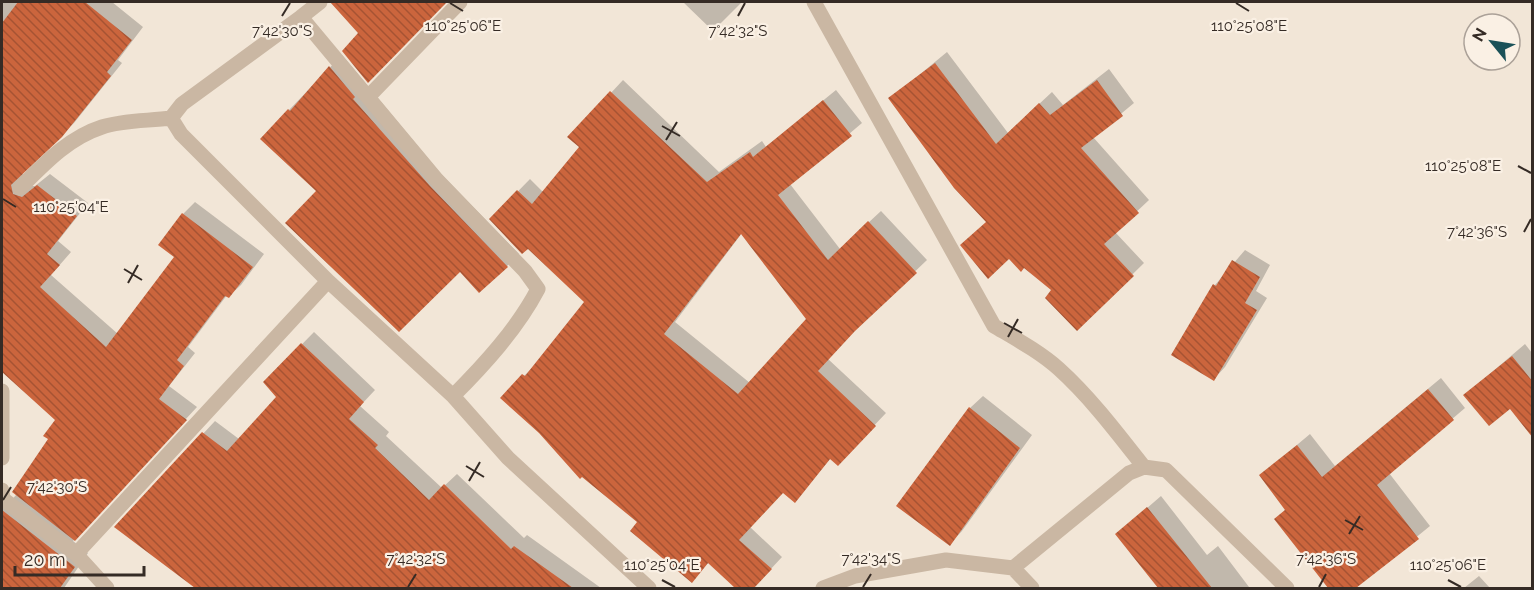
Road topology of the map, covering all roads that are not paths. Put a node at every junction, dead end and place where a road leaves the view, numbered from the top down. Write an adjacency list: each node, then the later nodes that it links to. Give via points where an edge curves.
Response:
1 (320, 2): 4 (street)
2 (460, 2): 5 (street)
3 (814, 2): 12 (street, via 994,326 1059,369)
4 (302, 17): 5 (street); 6 (street, via 182,105)
5 (369, 96): 10 (street, via 437,180 538,289 529,307)
6 (171, 118): 7 (street, via 103,127 81,137 54,154); 8 (street, via 181,134)
7 (20, 188)
8 (328, 281): 10 (street); 14 (street)
9 (2, 391): 11 (street)
10 (453, 396): 17 (street, via 508,458)
11 (2, 458)
12 (1144, 467): 15 (street, via 1129,473); 20 (street, via 1166,470)
13 (2, 490): 14 (street, via 3,499)
14 (76, 554): 16 (street)
15 (1013, 568): 18 (street, via 946,560 855,576); 19 (street)
16 (107, 588)
17 (649, 588)
18 (823, 588)
19 (1032, 588)
20 (1287, 588)

